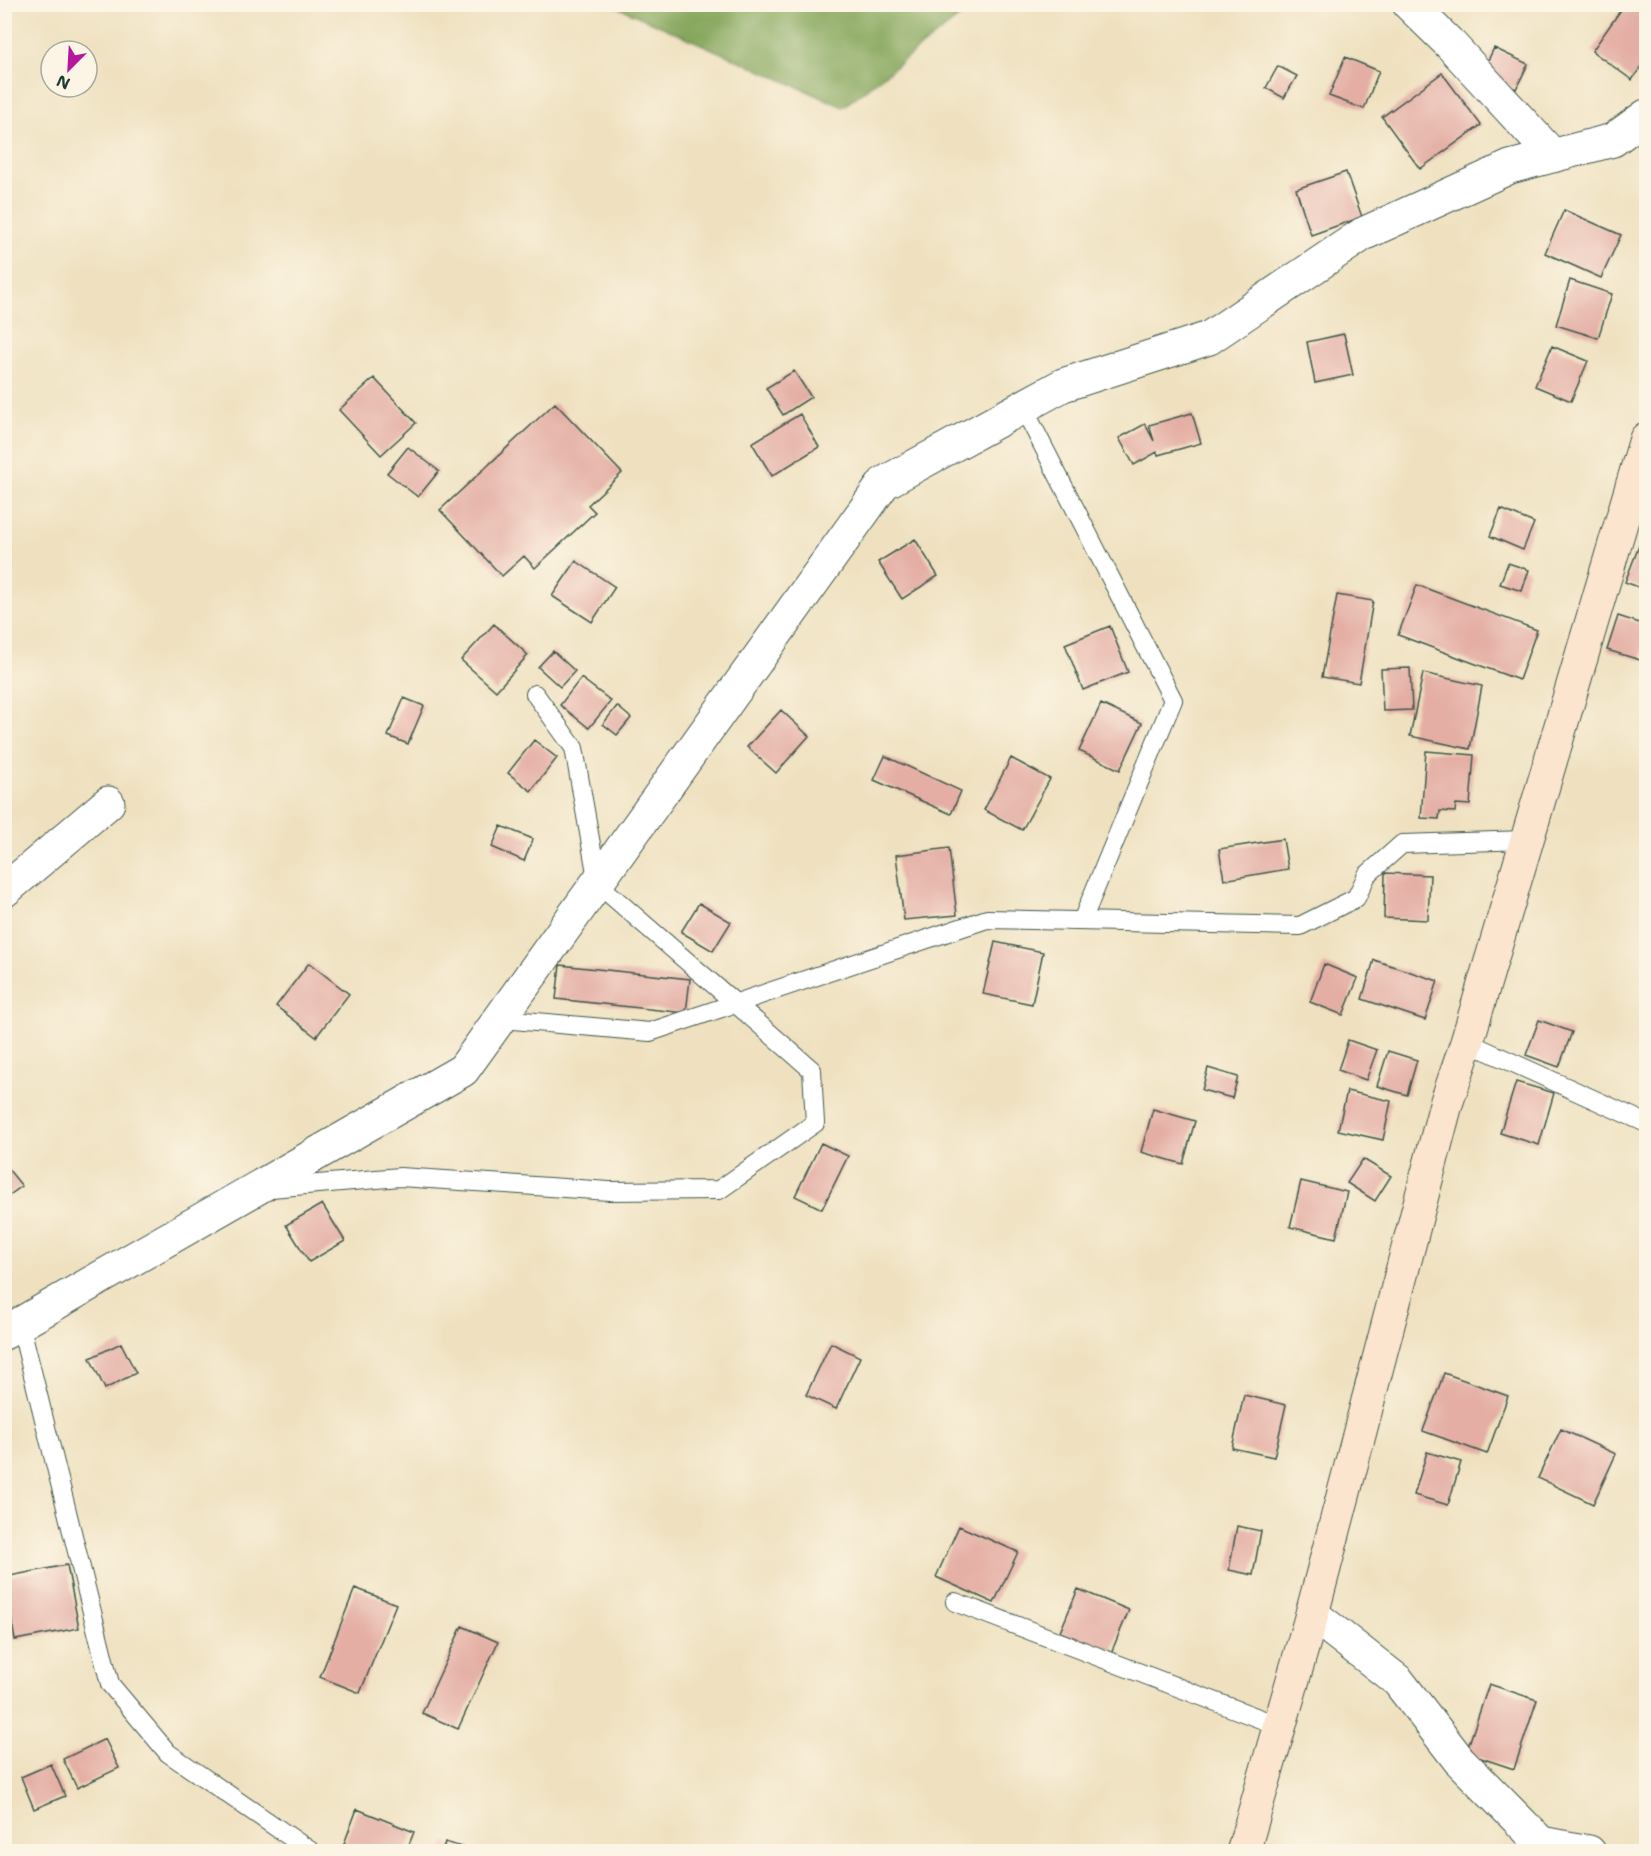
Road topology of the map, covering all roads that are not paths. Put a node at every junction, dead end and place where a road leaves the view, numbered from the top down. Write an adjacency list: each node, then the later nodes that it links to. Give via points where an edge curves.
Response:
1 (1409, 4): 3 (street)
2 (1647, 116): 3 (street, via 1613,140)
3 (1553, 156): 4 (street, via 1510,167 1363,234 1209,338 1064,385)
4 (1023, 407): 9 (street, via 884,483); 11 (lane, via 1173,700)
5 (1647, 439): 8 (main road)
6 (535, 694): 9 (lane, via 574,748)
7 (108, 803): 10 (street)
8 (1527, 840): 11 (lane, via 1402,844 1367,875 1356,898 1300,926); 14 (main road)
9 (598, 884): 12 (lane); 13 (street)
10 (4, 891)
11 (1082, 921): 12 (lane, via 987,919)
12 (738, 1003): 13 (lane, via 650,1032); 16 (lane, via 812,1070 815,1123 719,1190 609,1191 400,1177)
13 (501, 1019): 16 (street, via 463,1070)
14 (1467, 1042): 15 (lane); 19 (main road, via 1443,1116)
15 (1647, 1123)
16 (254, 1190): 17 (street)
17 (12, 1328): 21 (lane, via 110,1684 168,1752)
18 (955, 1602): 20 (lane)
19 (1312, 1614): 20 (main road); 23 (street, via 1398,1681 1459,1760 1540,1843)
20 (1279, 1726): 22 (main road)
21 (312, 1851)
22 (1243, 1851)
23 (1589, 1851)

